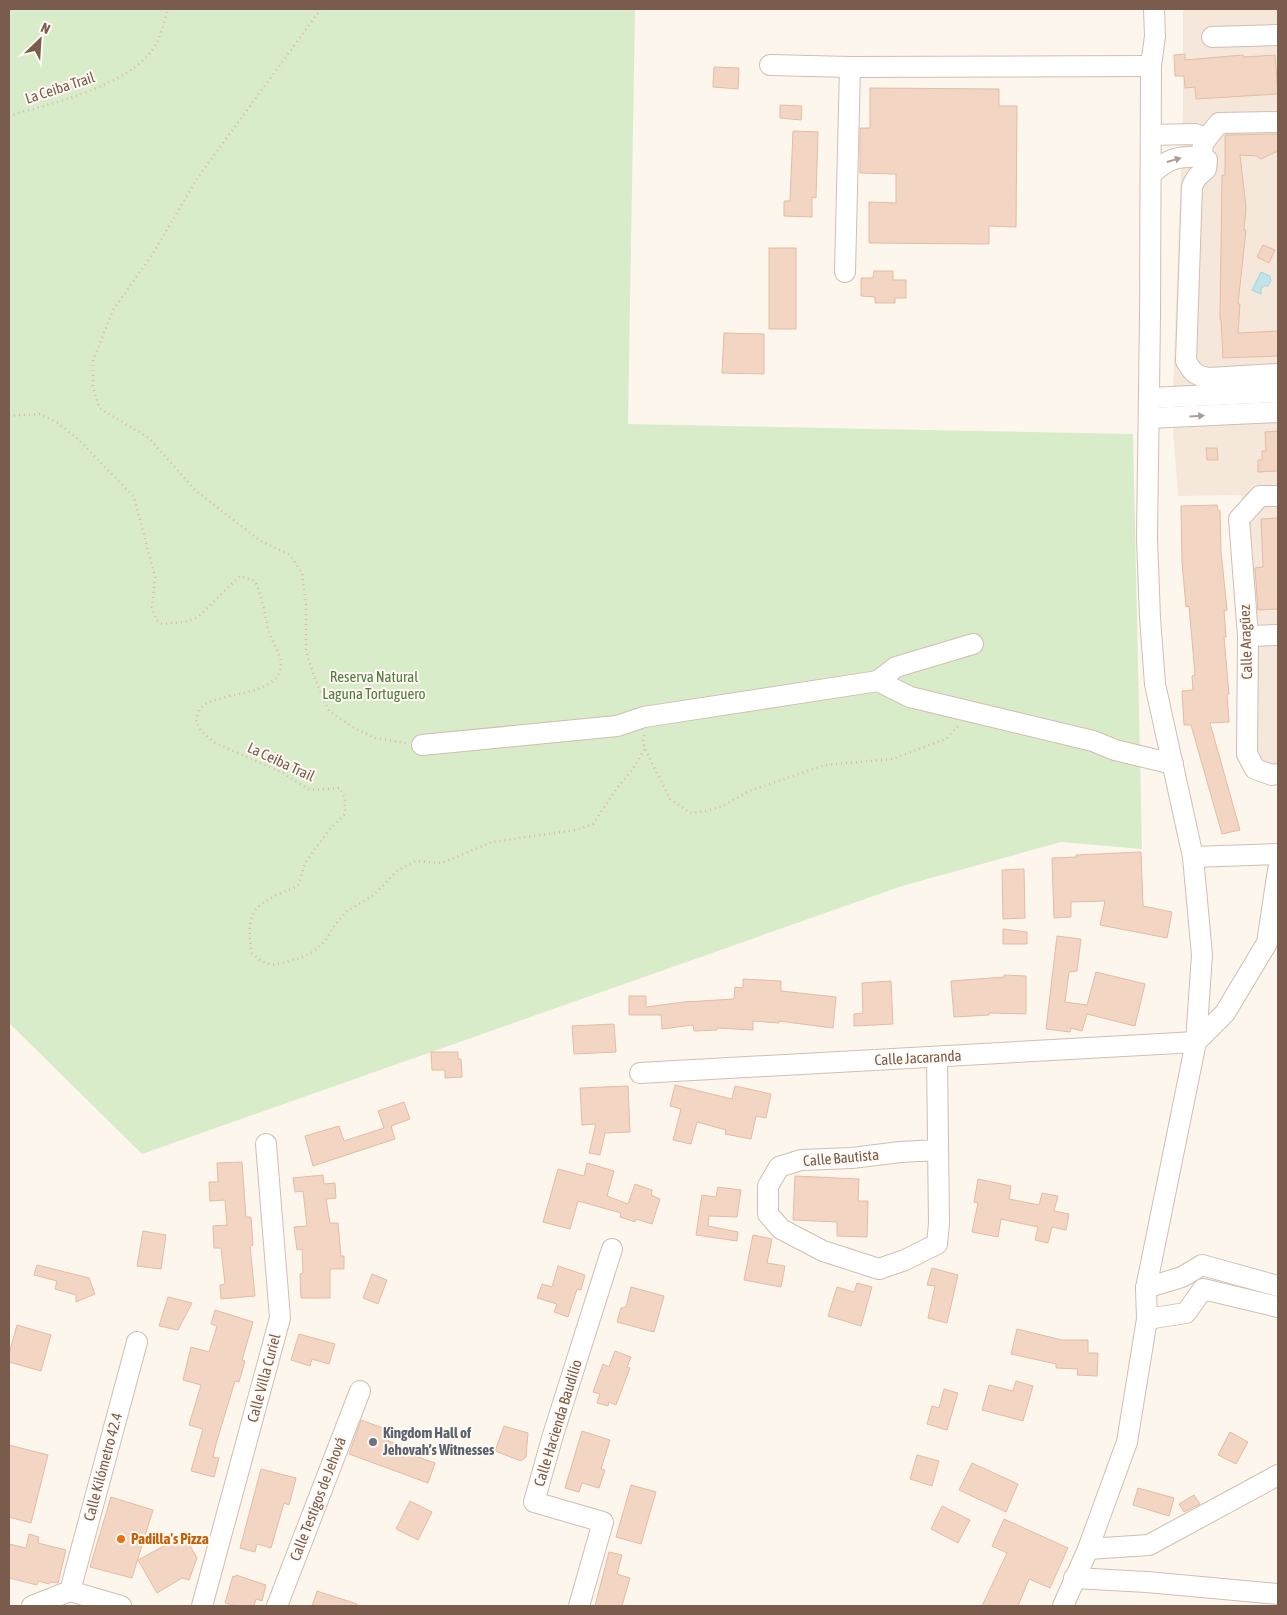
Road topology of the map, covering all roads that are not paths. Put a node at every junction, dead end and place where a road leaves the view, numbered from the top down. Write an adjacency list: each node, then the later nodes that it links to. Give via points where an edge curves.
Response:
1 (1154, 9): 5 (street)
2 (1278, 35): 3 (street)
3 (1212, 38)
4 (770, 65): 6 (street)
5 (1151, 66): 6 (street); 8 (street)
6 (850, 67): 11 (street)
7 (1278, 122): 9 (street, via 1219,123)
8 (1151, 135): 9 (street, via 1195,134); 10 (street)
9 (1204, 147): 10 (street, one-way to 9, via 1161,164); 12 (street, via 1206,169 1192,186 1186,361 1192,372 1200,377)
10 (1151, 175): 14 (street)
11 (845, 272)
12 (1278, 374)
13 (1278, 392): 14 (street)
14 (1149, 408): 15 (street, one-way to 15); 22 (street, via 1147,538 1150,618 1155,684)
15 (1278, 412)
16 (1269, 496): 18 (street, Calle Aragüez, via 1239,519)
17 (1278, 635): 18 (street)
18 (1248, 636): 23 (street, Calle Aragüez, via 1247,754 1255,770)
19 (973, 644): 20 (street, via 896,667)
20 (878, 681): 21 (street, via 644,717 617,726); 22 (street, via 910,697 1093,741 1115,750)
21 (422, 745)
22 (1173, 764): 25 (street)
23 (1278, 774)
24 (1278, 854): 25 (street)
25 (1192, 857): 27 (street, via 1202,955)
26 (1278, 870): 27 (street, via 1267,943 1225,1012)
27 (1196, 1042): 28 (street, Calle Jacaranda); 34 (street)
28 (937, 1056): 29 (street, Calle Jacaranda); 31 (street, Calle Bautista)
29 (640, 1073)
30 (266, 1144): 46 (street, Calle Villa Curiel, via 280,1318)
31 (938, 1150): 31 (street, Calle Bautista, via 937,1244 905,1260 879,1269 822,1251 781,1229 768,1214 768,1186 779,1167 801,1160)
32 (612, 1249): 48 (street, Calle Hacienda Baudilio, via 534,1502 602,1522)
33 (1278, 1286): 34 (street, via 1202,1265 1182,1277)
34 (1146, 1288): 36 (street)
35 (1278, 1307): 36 (street, via 1203,1289 1186,1313)
36 (1147, 1319): 40 (street, via 1126,1442)
37 (137, 1342): 42 (street, Calle Kilómetro 42.4)
38 (360, 1391): 47 (street, Calle Testigos de Jehová)
39 (1278, 1475): 40 (street, via 1149,1545)
40 (1088, 1549): 41 (street)
41 (1074, 1578): 43 (street); 49 (street)
42 (70, 1592): 44 (street); 45 (street)
43 (1278, 1594)
44 (32, 1606)
45 (121, 1606)
46 (202, 1606)
47 (276, 1606)
48 (579, 1606)
49 (1063, 1606)

